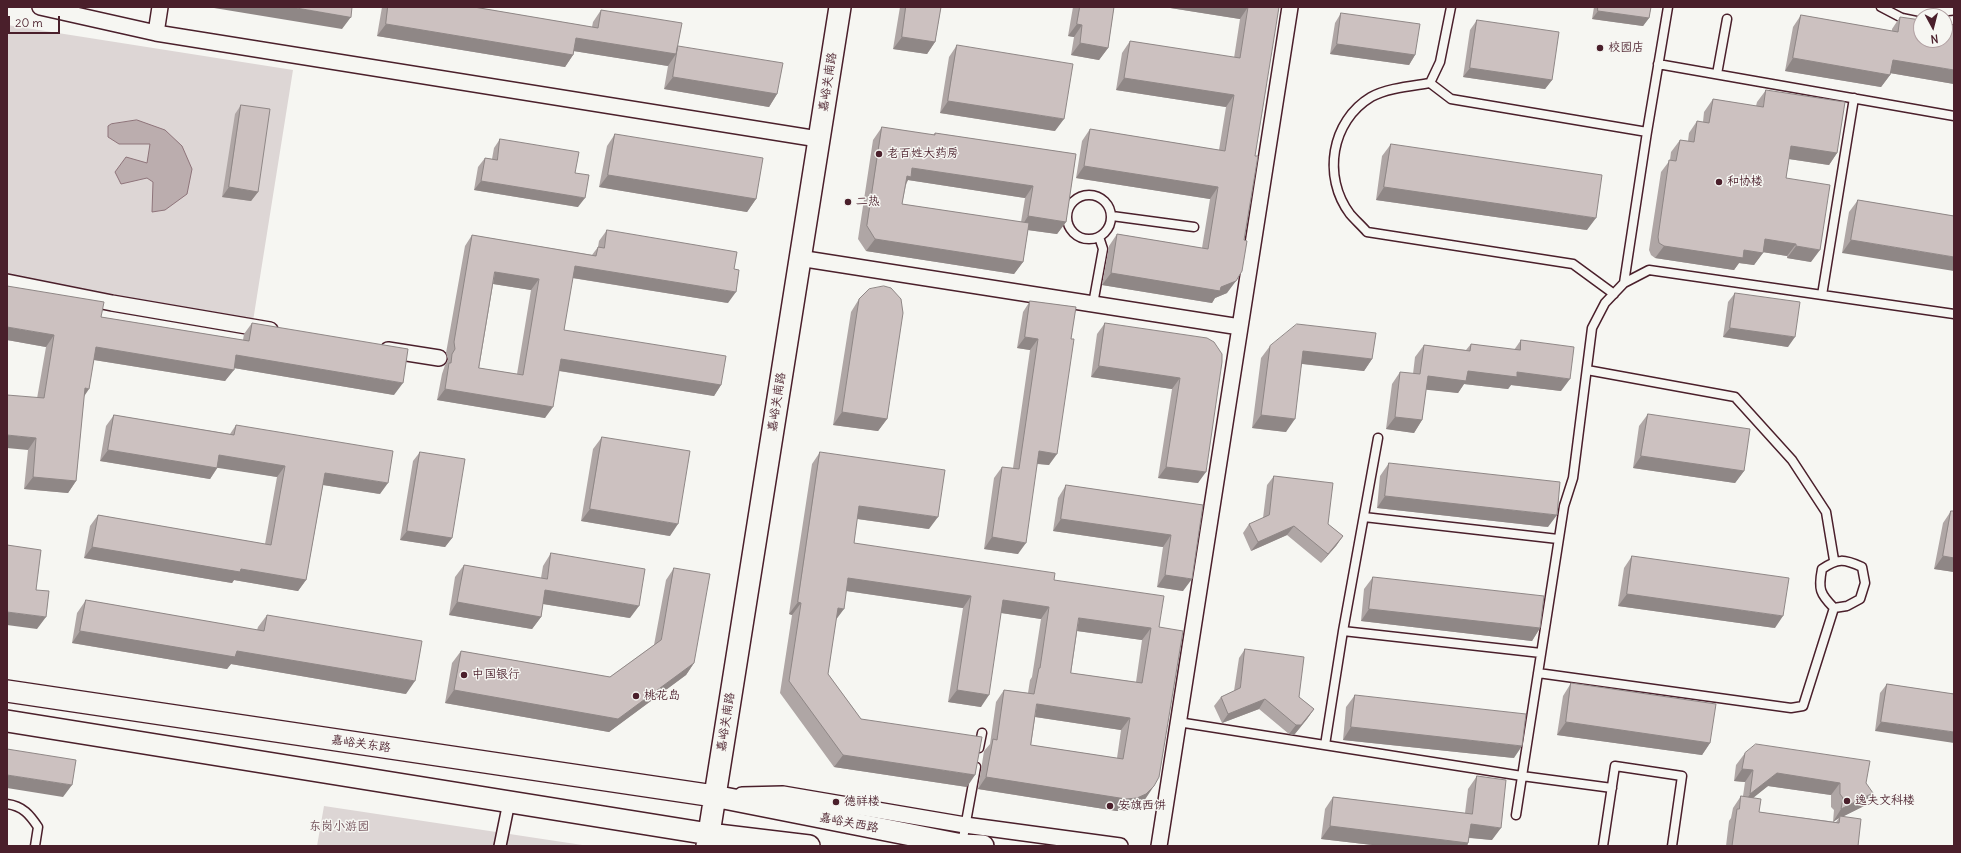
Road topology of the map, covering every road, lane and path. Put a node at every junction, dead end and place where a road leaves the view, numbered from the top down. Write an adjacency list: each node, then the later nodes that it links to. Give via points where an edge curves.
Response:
1 (40, 7): 10 (street)
2 (160, 7): 10 (street)
3 (840, 7): 17 (main road, 嘉峪关南路)
4 (1290, 7): 28 (street)
5 (1451, 7): 13 (lane, via 1440,62)
6 (1668, 7): 11 (lane)
7 (1881, 7): 9 (lane, via 1902,18)
8 (1727, 19): 12 (lane)
9 (1913, 20)
10 (156, 33): 17 (street)
11 (1658, 64): 12 (lane); 16 (lane)
12 (1717, 74): 14 (lane)
13 (1430, 83): 16 (lane, via 1451,99); 24 (lane, via 1372,96 1356,107 1344,122 1336,141 1334,166 1339,191 1350,214 1367,232 1573,264)
14 (1854, 98): 15 (lane); 25 (lane)
15 (1954, 116)
16 (1647, 132): 23 (lane)
17 (818, 138): 21 (main road, 嘉峪关南路)
18 (1112, 216): 19 (lane); 20 (lane, via 1106,232); 20 (lane, via 1107,204 1097,196 1080,197 1070,206 1067,218 1075,234 1082,238)
19 (1194, 227)
20 (1099, 237): 26 (lane, via 1103,249)
21 (799, 258): 26 (street); 48 (main road, 嘉峪关南路)
22 (7, 282): 29 (street)
23 (1624, 283): 24 (lane); 25 (lane, via 1649,270)
24 (1614, 294): 32 (lane, via 1605,303 1592,328)
25 (1822, 295): 27 (lane)
26 (1093, 304): 28 (street)
27 (1954, 314)
28 (1240, 327): 43 (street)
29 (283, 332)
30 (376, 348): 31 (street)
31 (439, 358)
32 (1587, 370): 35 (lane, via 1573,478 1564,506); 36 (lane, via 1736,397 1792,460 1826,512)
33 (1378, 438): 34 (lane)
34 (1364, 517): 35 (lane); 38 (lane)
35 (1558, 539): 39 (lane)
36 (1834, 560): 37 (lane, via 1822,569 1819,584 1823,597); 37 (lane, via 1862,567 1865,583 1860,599 1847,606)
37 (1834, 608): 40 (lane, via 1803,706 1791,708)
38 (1343, 631): 39 (lane); 45 (lane)
39 (1541, 653): 40 (lane)
40 (1538, 673): 46 (lane)
41 (7, 691): 48 (main road, 嘉峪关东路)
42 (7, 721): 49 (main road)
43 (1178, 722): 45 (lane); 61 (street)
44 (982, 733): 52 (lane)
45 (1325, 745): 46 (lane)
46 (1522, 776): 47 (lane); 51 (lane)
47 (1612, 788): 62 (lane); 63 (lane, via 1615,766 1682,776)
48 (714, 796): 52 (street, via 783,794); 53 (main road, 嘉峪关南路); 54 (main road, 嘉峪关西路)
49 (508, 802): 53 (main road); 56 (street)
50 (7, 804): 55 (lane, via 15,805 28,813 38,827)
51 (1516, 815)
52 (965, 825): 54 (lane); 60 (street)
53 (708, 840): 57 (street); 58 (main road)
54 (962, 845): 59 (main road, 嘉峪关西路)
55 (35, 846)
56 (500, 846)
57 (746, 846)
58 (809, 846)
59 (983, 846)
60 (1120, 846)
61 (1158, 846)
62 (1603, 846)
63 (1672, 846)

